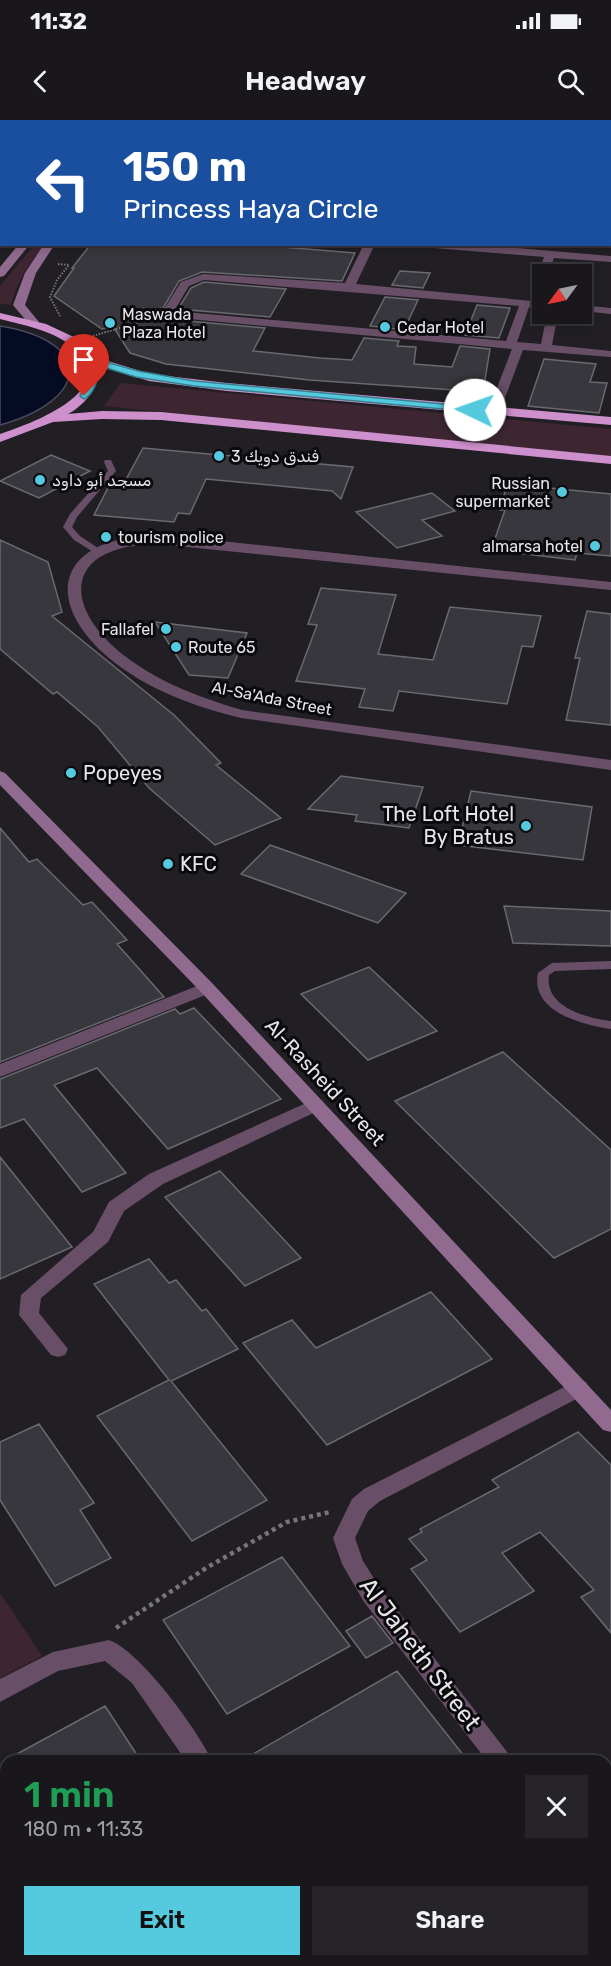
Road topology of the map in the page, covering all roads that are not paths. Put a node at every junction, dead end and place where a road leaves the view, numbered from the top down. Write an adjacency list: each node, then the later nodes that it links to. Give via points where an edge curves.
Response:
1 (24, 246): 8 (main road)
2 (48, 246): 15 (main road, via 23,286 19,305)
3 (369, 246): 9 (street)
4 (448, 246): 5 (street)
5 (550, 254): 6 (street); 7 (street)
6 (611, 259)
7 (547, 264)
8 (0, 274)
9 (349, 287): 10 (street); 17 (street, via 203,277 185,284 167,314)
10 (525, 304): 11 (street); 17 (street)
11 (532, 304)
12 (592, 309): 13 (street)
13 (611, 310)
14 (0, 316): 15 (highway)
15 (33, 322): 20 (highway, via 76,342)
16 (551, 324): 18 (street)
17 (514, 346): 18 (street); 21 (street)
18 (546, 348): 19 (street)
19 (611, 354)
20 (92, 360): 21 (highway, via 123,371 189,383); 22 (highway, via 92,384 84,396)
21 (494, 411): 23 (highway)
22 (54, 419): 24 (highway); 25 (highway, via 161,416)
23 (611, 422)
24 (0, 438)
25 (611, 460)
26 (108, 462): 27 (lane, via 112,471 67,526)
27 (98, 552): 28 (street, Al-Sa'Ada Street, via 139,540 173,540); 29 (street, Al-Sa'Ada Street, via 78,570 72,589 76,606 93,635 152,681 190,700 241,714)
28 (611, 586)
29 (611, 765)
30 (0, 776): 32 (main road, Al-Rasheid Street)
31 (611, 964): 33 (lane, via 552,967 544,973 543,987 553,1002 579,1017)
32 (207, 988): 34 (street); 35 (main road, Al-Rasheid Street)
33 (611, 1025)
34 (0, 1071)
35 (315, 1105): 36 (street, via 156,1179 116,1207 101,1237 31,1295 30,1315); 37 (main road, Al-Rasheid Street)
36 (58, 1349)
37 (578, 1388): 38 (main road, Al-Rasheid Street); 41 (street, Al Jaheth Street, via 372,1495 360,1505 344,1538 353,1564 400,1634)
38 (611, 1424)
39 (0, 1691): 40 (street, via 53,1662 109,1650 140,1676)
40 (196, 1755)
41 (497, 1755)

